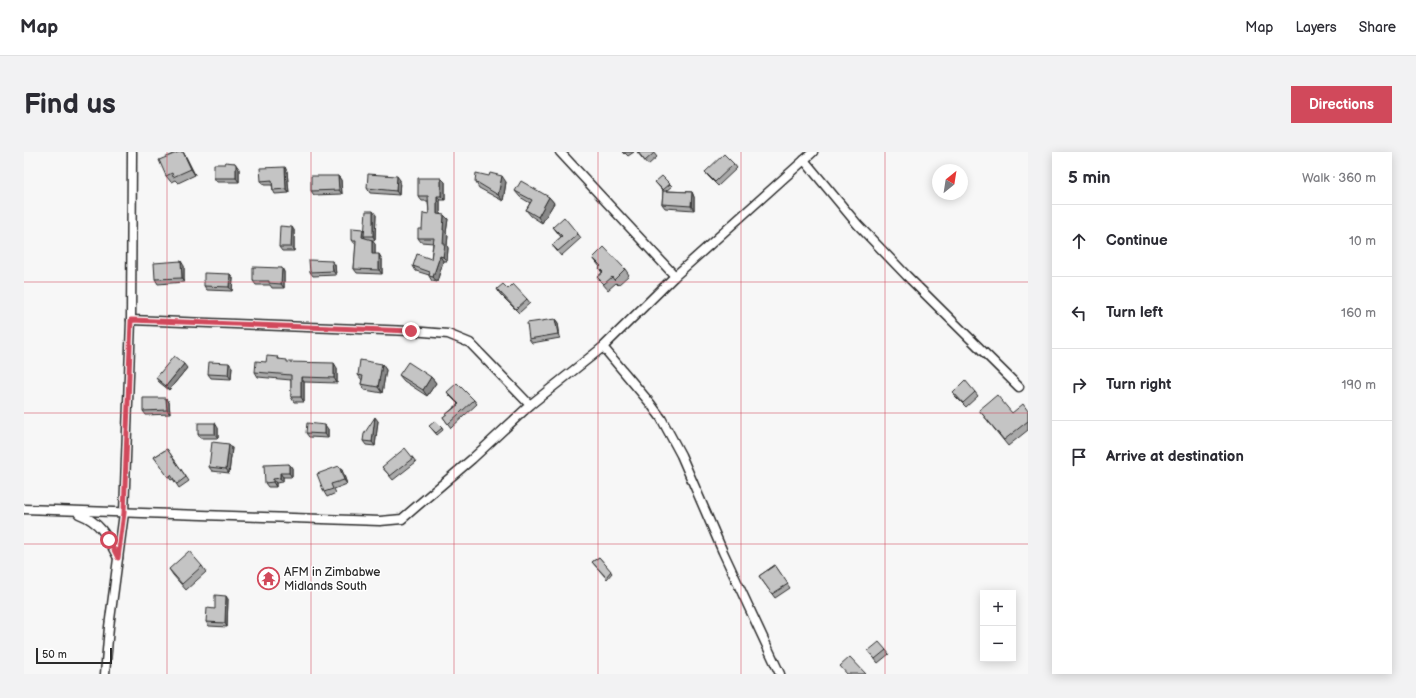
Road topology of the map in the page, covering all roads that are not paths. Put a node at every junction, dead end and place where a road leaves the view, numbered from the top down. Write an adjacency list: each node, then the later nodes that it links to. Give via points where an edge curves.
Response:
1 (132, 152): 6 (street)
2 (560, 152): 5 (street)
3 (813, 152): 4 (street)
4 (804, 160): 5 (street); 8 (street, via 858,225)
5 (675, 276): 7 (street)
6 (131, 320): 9 (street, via 448,334 470,343); 12 (street)
7 (603, 347): 9 (street); 15 (street, via 661,418 681,455)
8 (1020, 387)
9 (530, 405): 12 (street, via 402,519 380,521)
10 (24, 510): 11 (street)
11 (73, 512): 12 (street); 13 (street, via 93,520 102,528)
12 (124, 513): 13 (street)
13 (118, 558): 14 (street)
14 (105, 674)
15 (780, 674)

